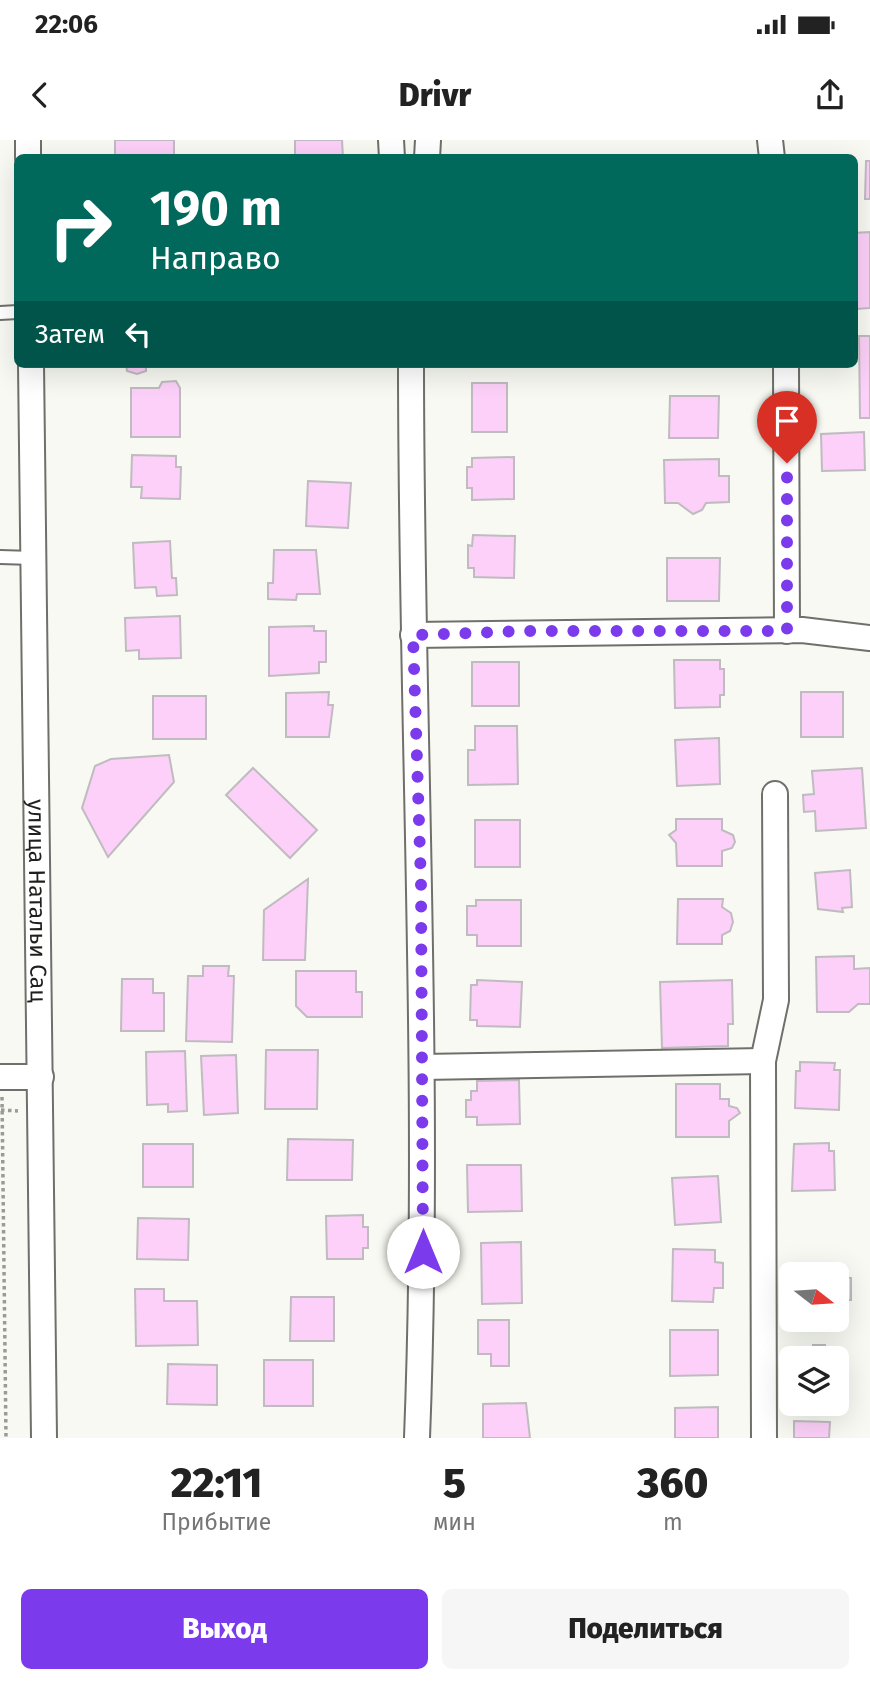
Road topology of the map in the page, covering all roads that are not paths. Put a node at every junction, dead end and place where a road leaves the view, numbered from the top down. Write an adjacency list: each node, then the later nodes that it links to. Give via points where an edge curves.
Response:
1 (31, 368): 5 (street, улица Натальи Сац)
2 (411, 368): 7 (street)
3 (786, 368): 6 (street)
4 (0, 557): 5 (lane)
5 (33, 558): 13 (street, улица Натальи Сац)
6 (787, 631): 7 (street); 8 (street)
7 (413, 635): 11 (street)
8 (870, 638)
9 (775, 794): 10 (street, via 776,1000)
10 (763, 1061): 11 (street); 16 (street)
11 (422, 1067): 15 (street, via 423,1278)
12 (1, 1077): 13 (street)
13 (41, 1077): 14 (street, улица Натальи Сац)
14 (44, 1438)
15 (417, 1438)
16 (764, 1438)

